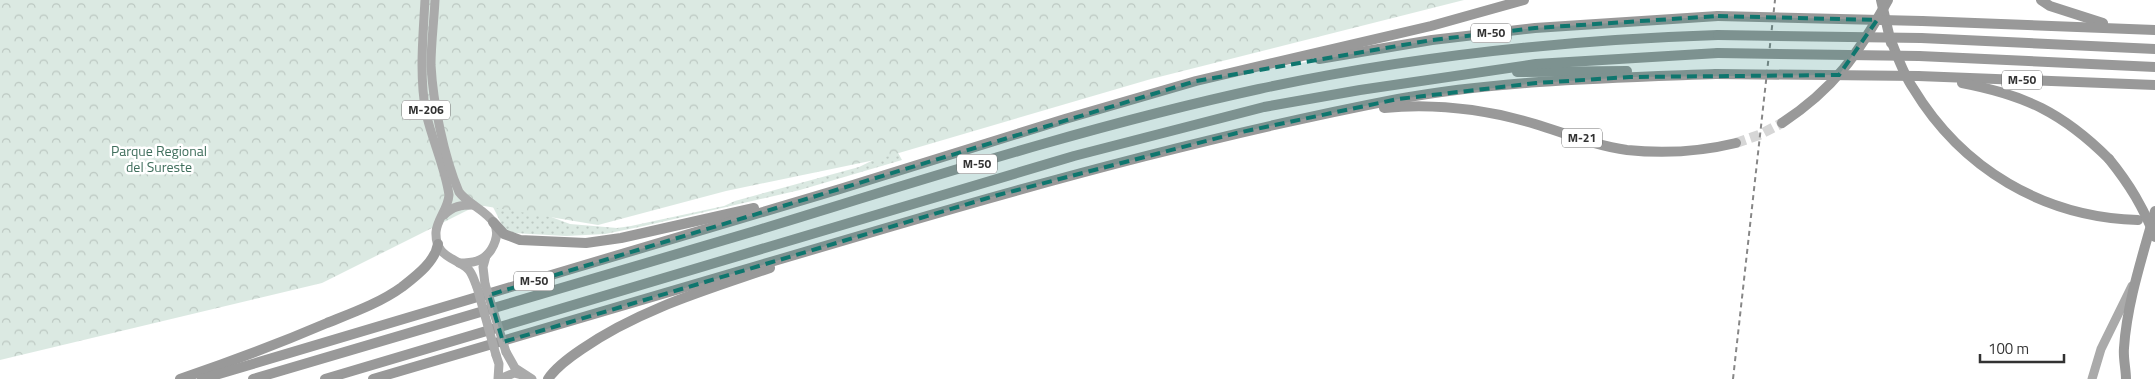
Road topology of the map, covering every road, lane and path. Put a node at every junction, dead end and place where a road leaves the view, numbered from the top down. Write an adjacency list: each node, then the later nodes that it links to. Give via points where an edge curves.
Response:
1 (425, 0): 22 (main road, M-206, via 423,89 426,112 448,188 448,204)
2 (435, 0): 20 (main road, M-206, via 431,64 436,108 456,184)
3 (1524, 0): 10 (highway)
4 (1881, 0): 23 (highway, bridge, via 1892,43 1912,87 1960,148 1997,177 2042,201 2095,216)
5 (1888, 0): 17 (highway, via 1858,50 1834,81)
6 (2041, 0): 7 (highway, via 2087,19)
7 (2128, 29): 8 (highway, M-50); 10 (highway, M-50, bridge, via 1718,16 1525,29)
8 (2155, 30)
9 (2155, 49): 35 (highway, M-50, bridge, via 1922,38 1718,34 1534,45 1337,73 1175,108)
10 (1266, 66): 19 (highway, M-50, via 1196,81)
11 (2155, 67): 12 (highway, M-50, bridge, via 1919,56 1718,54 1582,60)
12 (1498, 69): 13 (highway, via 1513,72 1583,70); 36 (highway, M-50, via 1264,107 1180,127)
13 (1716, 74): 14 (highway, M-50, bridge); 16 (highway, M-50, via 1536,83 1398,99)
14 (1922, 76): 15 (highway, M-50); 26 (highway, bridge, via 1985,87 2036,104 2066,121 2090,140 2129,183)
15 (2155, 85)
16 (1344, 111): 18 (highway, M-21, via 1429,105 1469,109 1506,116 1596,143 1661,153 1701,151); 25 (highway, M-50, via 1237,132 1149,154)
17 (1782, 123)
18 (1736, 143)
19 (866, 180): 24 (highway, via 621,238 586,243 520,240 504,234); 34 (highway, M-50)
20 (473, 205): 22 (main road, via 460,205); 24 (main road, M-206, via 486,212)
21 (2155, 211): 30 (highway)
22 (443, 216): 27 (main road, M-206, via 438,226)
23 (2155, 220)
24 (493, 222): 28 (main road, via 494,244)
25 (897, 225): 37 (highway, M-50); 39 (highway, via 696,294 632,320 570,357)
26 (2155, 237)
27 (438, 244): 29 (main road, via 448,258); 33 (highway, via 427,266 401,288 365,307 250,355)
28 (486, 256): 29 (main road, via 473,263); 31 (main road)
29 (459, 263): 31 (main road)
30 (2140, 265): 40 (main road, via 2101,349); 41 (highway, via 2125,337)
31 (481, 285): 32 (main road, bridge, via 510,362); 38 (main road, bridge, via 499,364)
32 (529, 377): 38 (main road, via 514,373)
33 (180, 379)
34 (202, 379)
35 (253, 379)
36 (325, 379)
37 (373, 379)
38 (499, 379)
39 (548, 379)
40 (2092, 379)
41 (2126, 379)

